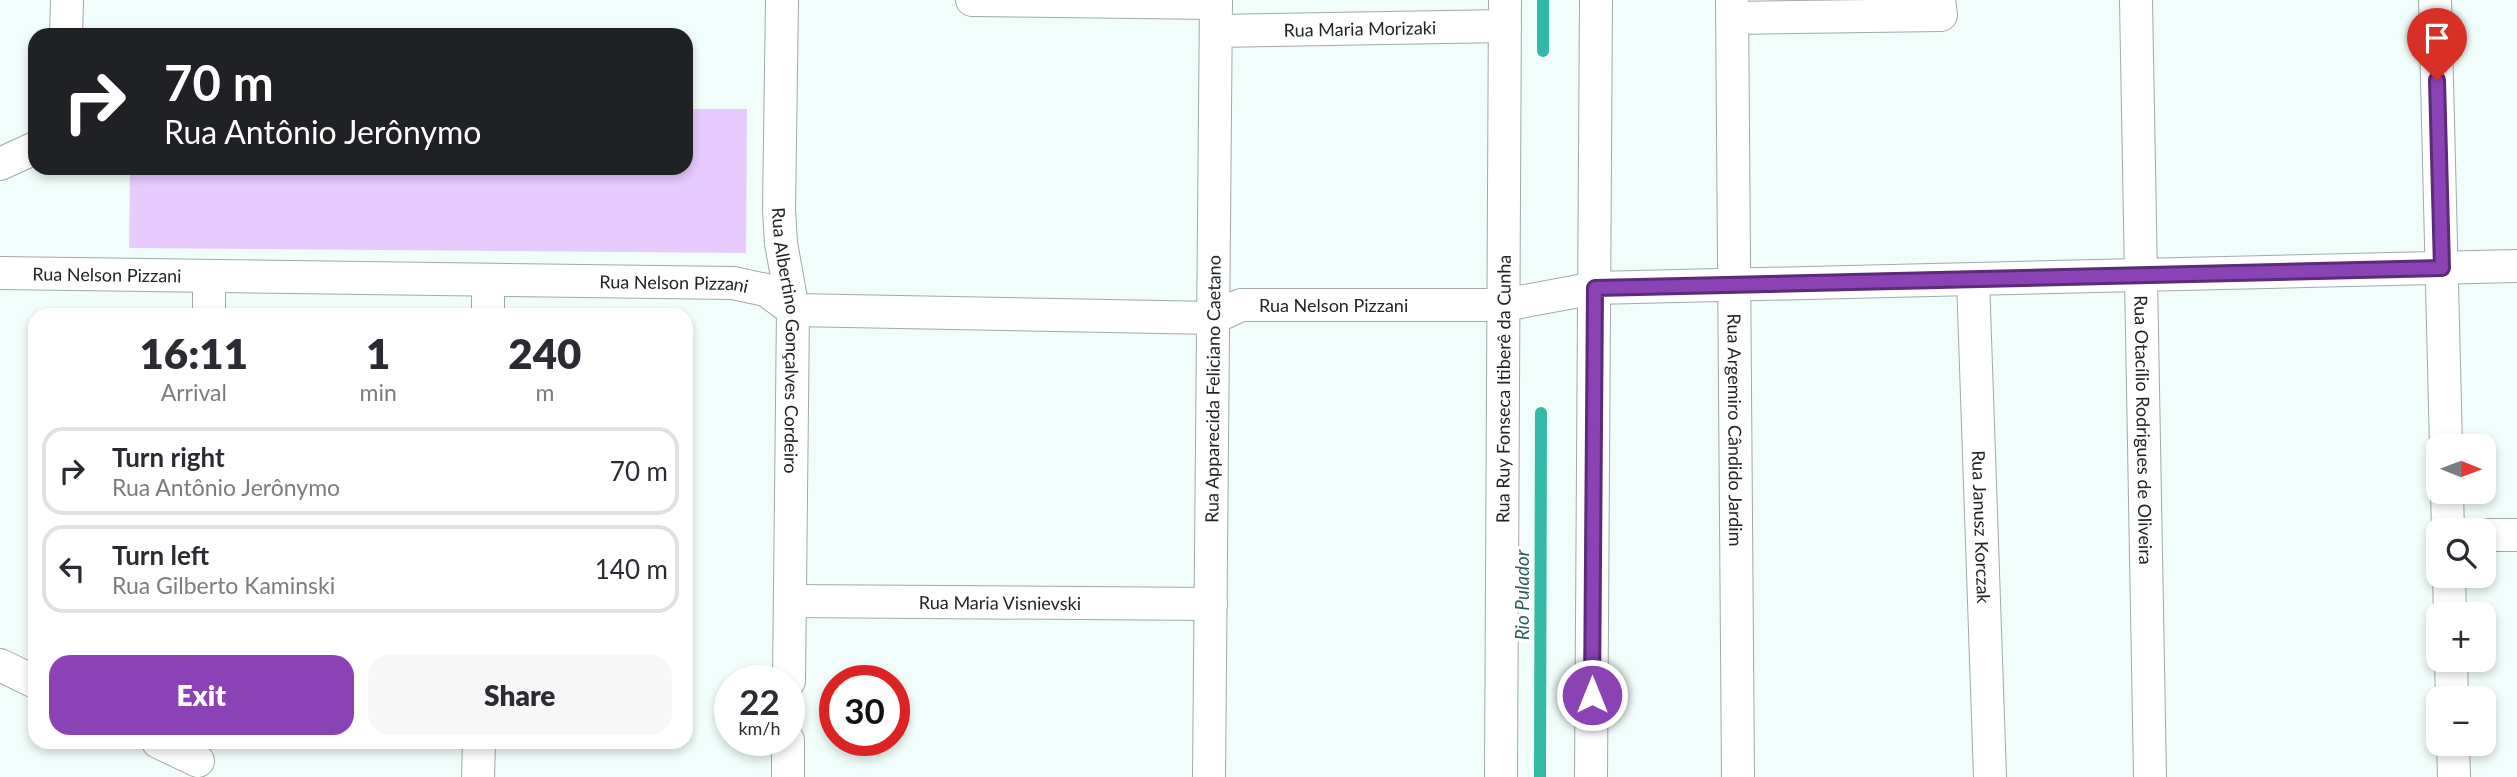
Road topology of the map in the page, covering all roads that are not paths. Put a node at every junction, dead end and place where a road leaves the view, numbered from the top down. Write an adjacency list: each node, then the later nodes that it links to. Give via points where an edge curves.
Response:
1 (67, 0): 11 (street)
2 (782, 0): 26 (street, Rua Albertino Gonçalves Cordeiro, via 779,210)
3 (972, 0): 9 (street, Rua Maria Morizaki)
4 (1596, 0): 22 (street)
5 (1939, 0): 8 (street, via 1941,15)
6 (2136, 0): 17 (street, Rua Otacílio Rodrigues de Oliveira)
7 (2435, 0): 15 (street)
8 (1732, 9): 21 (street, Rua Argemiro Cândido Jardim)
9 (1216, 12): 10 (street, Rua Maria Morizaki); 27 (street, Rua Apparecida Feliciano Caetano)
10 (1505, 13): 23 (street, Rua Ruy Fonseca Itiberê da Cunha)
11 (66, 28)
12 (28, 151): 13 (street)
13 (0, 164)
14 (2517, 266): 15 (street, Rua Nelson Pizzani)
15 (2442, 268): 17 (street, Rua Nelson Pizzani); 28 (street)
16 (0, 274): 18 (street, Rua Nelson Pizzani)
17 (2141, 275): 19 (street, Rua Nelson Pizzani); 48 (street, Rua Otacílio Rodrigues de Oliveira)
18 (209, 277): 20 (street, Rua Nelson Pizzani); 24 (street)
19 (1973, 279): 21 (street, Rua Nelson Pizzani); 47 (street, Rua Janusz Korczak)
20 (488, 280): 25 (street); 26 (street, Rua Nelson Pizzani, via 733,284 766,290)
21 (1733, 284): 22 (street, Rua Nelson Pizzani); 46 (street, Rua Argemiro Cândido Jardim)
22 (1595, 288): 23 (street, Rua Nelson Pizzani); 45 (street)
23 (1504, 305): 27 (street, Rua Nelson Pizzani, via 1241,305); 44 (street, Rua Ruy Fonseca Itiberê da Cunha)
24 (209, 308)
25 (488, 308)
26 (793, 310): 27 (street, Rua Nelson Pizzani); 31 (street, Rua Albertino Gonçalves Cordeiro)
27 (1213, 318): 32 (street, Rua Apparecida Feliciano Caetano)
28 (2446, 434)
29 (2496, 535): 30 (street)
30 (2517, 535)
31 (790, 601): 32 (street, Rua Maria Visnievski); 34 (street, Rua Albertino Gonçalves Cordeiro)
32 (1211, 604): 43 (street, Rua Apparecida Feliciano Caetano)
33 (0, 665): 35 (street)
34 (789, 665)
35 (28, 679)
36 (174, 749): 40 (street)
37 (479, 749): 41 (street)
38 (788, 756): 42 (street)
39 (2453, 756): 49 (street)
40 (198, 760)
41 (478, 777)
42 (788, 777)
43 (1209, 777)
44 (1501, 777)
45 (1591, 777)
46 (1738, 777)
47 (1990, 777)
48 (2150, 777)
49 (2454, 777)

